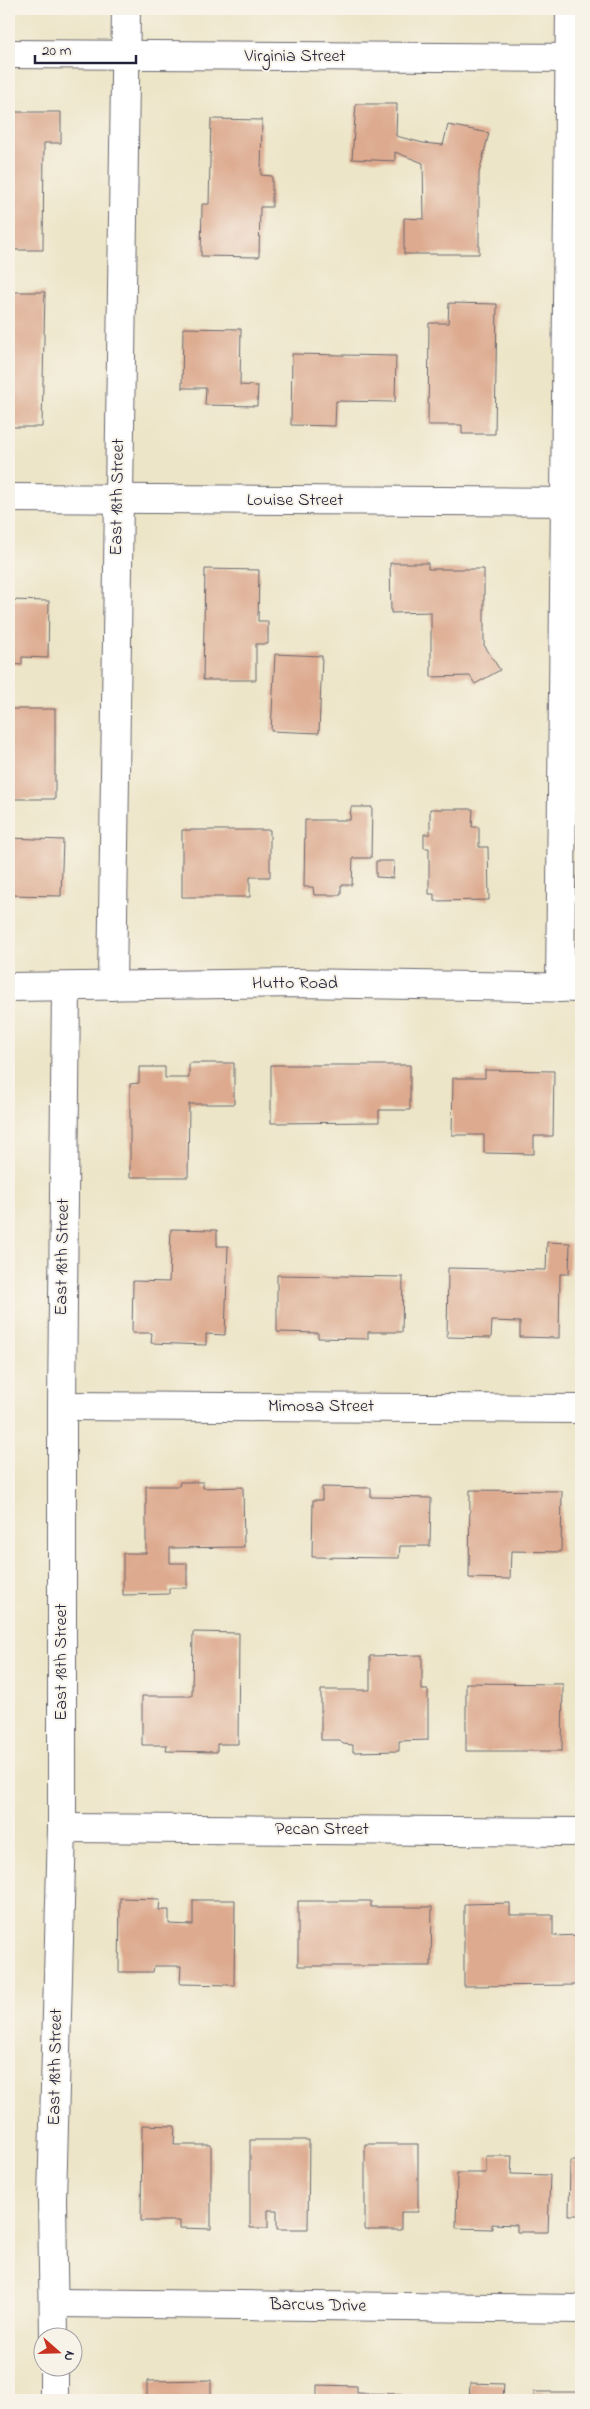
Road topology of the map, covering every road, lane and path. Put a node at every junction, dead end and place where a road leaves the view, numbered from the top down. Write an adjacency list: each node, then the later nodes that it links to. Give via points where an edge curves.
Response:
1 (126, 9): 4 (street, East 18th Street)
2 (570, 9): 5 (street)
3 (9, 54): 4 (street, Virginia Street)
4 (126, 56): 5 (street, Virginia Street); 7 (street, East 18th Street)
5 (575, 58): 8 (street)
6 (9, 498): 7 (street, Louise Street)
7 (118, 500): 8 (street, Louise Street); 10 (street, East 18th Street)
8 (572, 501): 12 (street)
9 (9, 986): 11 (street, Hutto Road)
10 (112, 986): 11 (street, Hutto Road); 12 (street, Hutto Road, via 298,983)
11 (66, 987): 13 (street, East 18th Street)
12 (571, 988)
13 (62, 1406): 14 (street, Mimosa Street); 15 (street, East 18th Street)
14 (581, 1409)
15 (62, 1828): 16 (street, Pecan Street); 17 (street, East 18th Street, via 52,2199)
16 (581, 1832)
17 (55, 2302): 18 (street, Barcus Drive); 19 (street, East 18th Street)
18 (581, 2309)
19 (54, 2326)
20 (54, 2376): 21 (street)
21 (54, 2400)

